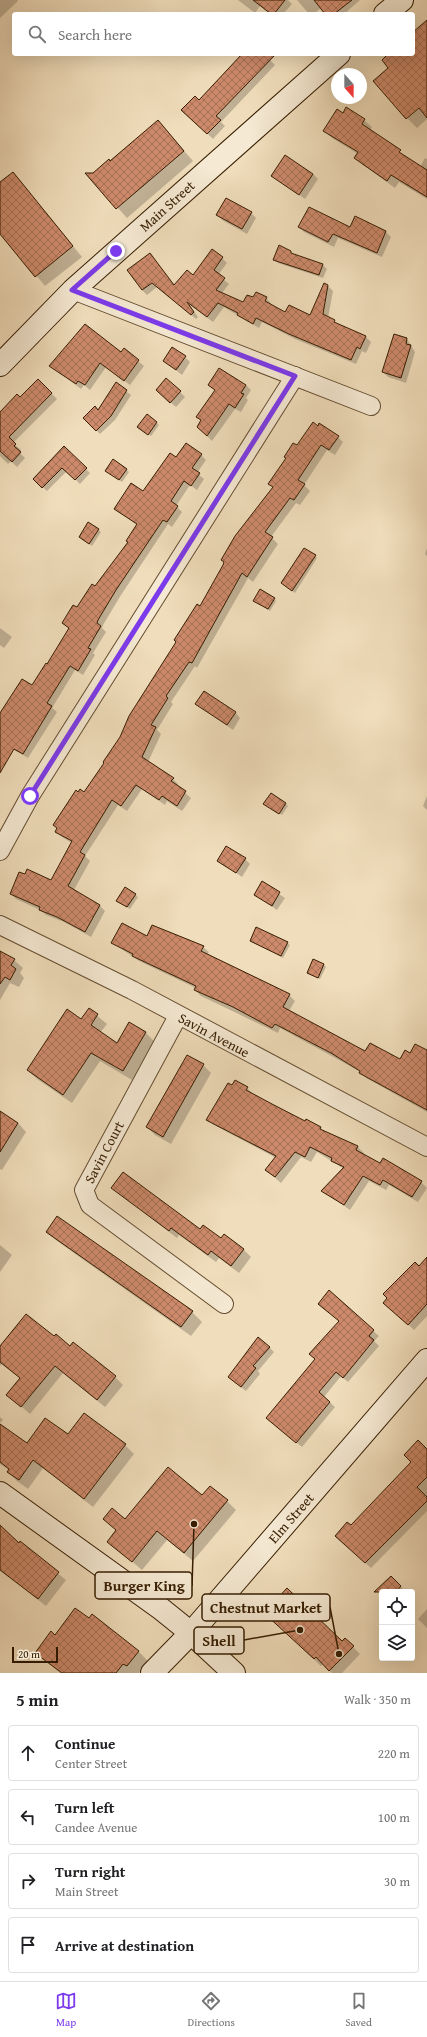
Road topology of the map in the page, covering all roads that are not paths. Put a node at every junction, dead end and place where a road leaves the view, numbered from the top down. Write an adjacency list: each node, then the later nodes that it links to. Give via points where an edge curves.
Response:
1 (402, 0): 2 (main road)
2 (387, 12)
3 (337, 56): 4 (main road, Main Street)
4 (72, 290): 5 (main road, Main Street); 6 (street)
5 (0, 365)
6 (295, 376): 7 (street); 8 (street, via 34,790)
7 (371, 406)
8 (0, 851)
9 (0, 925): 10 (street, Savin Avenue, via 132,990)
10 (178, 1016): 11 (street, Savin Avenue); 12 (street, Savin Court, via 84,1190 90,1205)
11 (427, 1147)
12 (224, 1304)
13 (427, 1360): 15 (main road, Elm Street)
14 (0, 1493): 15 (main road)
15 (192, 1633): 16 (main road, Elm Street); 17 (main road)
16 (152, 1673)
17 (234, 1673)

